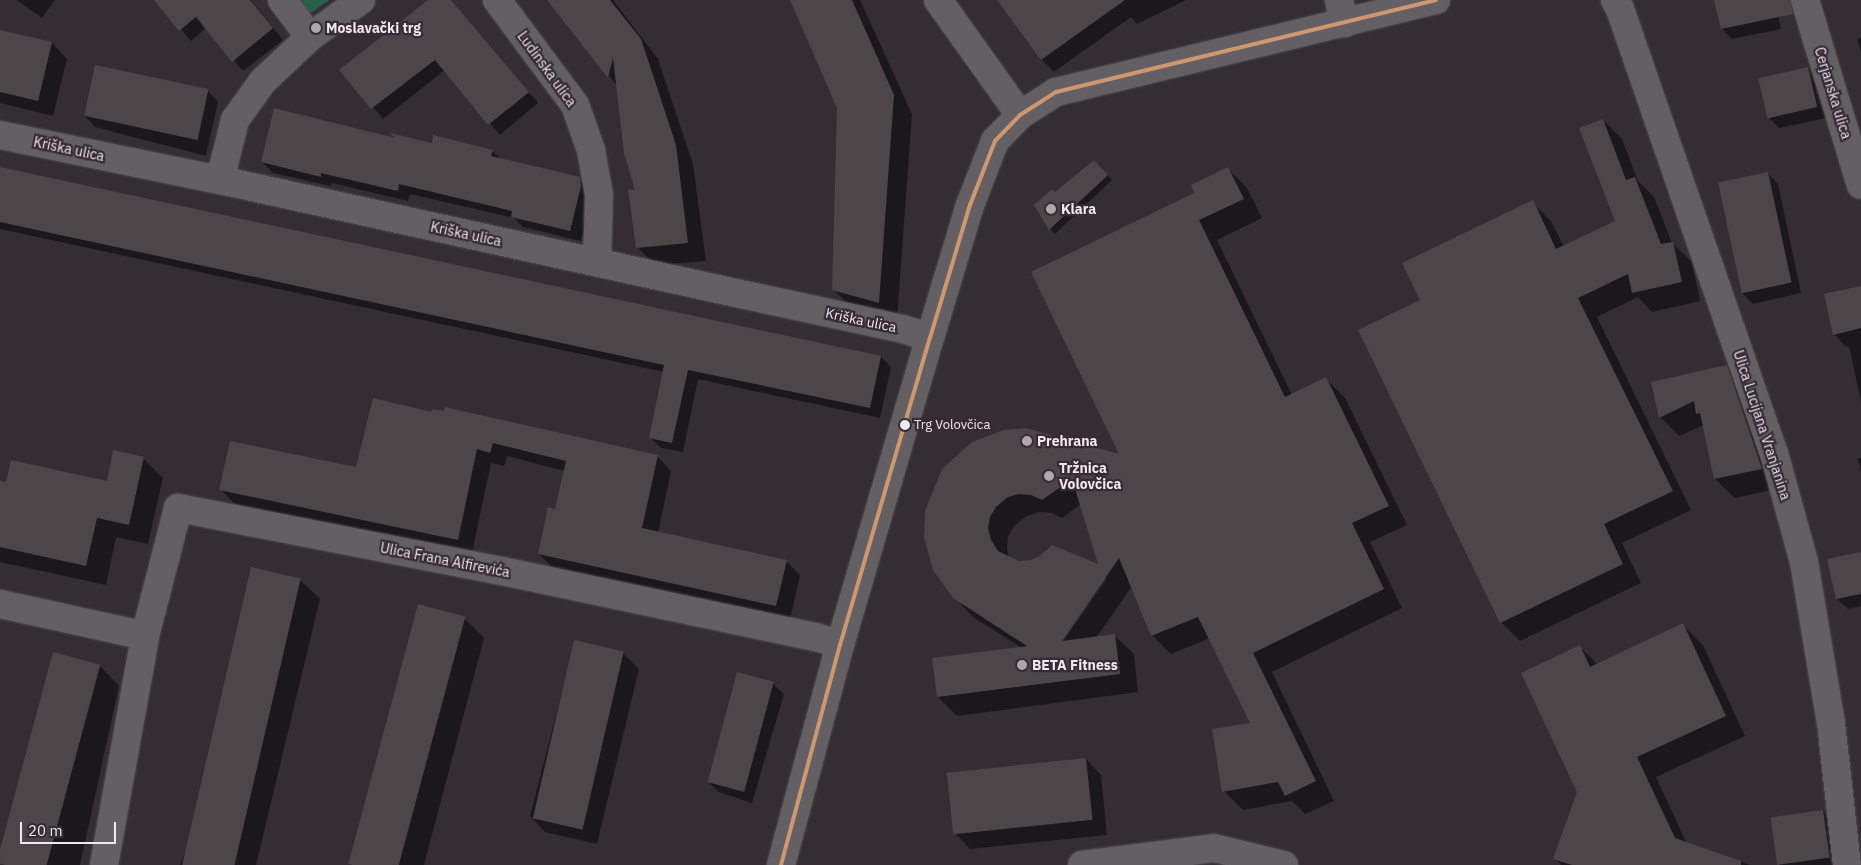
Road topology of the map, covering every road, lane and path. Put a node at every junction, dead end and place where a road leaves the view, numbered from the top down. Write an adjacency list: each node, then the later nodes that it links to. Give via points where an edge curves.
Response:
1 (282, 0): 9 (street)
2 (361, 0): 9 (street)
3 (497, 0): 14 (street, Ludinska ulica, via 575,105 591,150 599,196)
4 (938, 0): 10 (street)
5 (1436, 0): 8 (street)
6 (1615, 0): 23 (street, Ulica Lucijana Vranjanina, via 1774,453 1804,562 1830,723)
7 (1805, 0): 13 (street, Cerjanska ulica)
8 (1341, 12): 10 (street, via 1056,92)
9 (310, 37): 12 (street, via 263,82 235,120)
10 (1020, 115): 15 (street, via 995,141 970,205)
11 (0, 135): 12 (street, Kriška ulica)
12 (220, 180): 14 (street, Kriška ulica)
13 (1861, 185)
14 (598, 262): 15 (street, Kriška ulica)
15 (930, 338): 18 (street)
16 (0, 604): 17 (street)
17 (145, 636): 18 (street, Ulica Frana Alfirevića, via 178,508 502,571 816,637); 19 (street, Ulica Frana Alfirevića)
18 (840, 645): 20 (street)
19 (104, 865)
20 (781, 865)
21 (1082, 865): 22 (street, via 1214,848)
22 (1284, 865)
23 (1848, 865)

